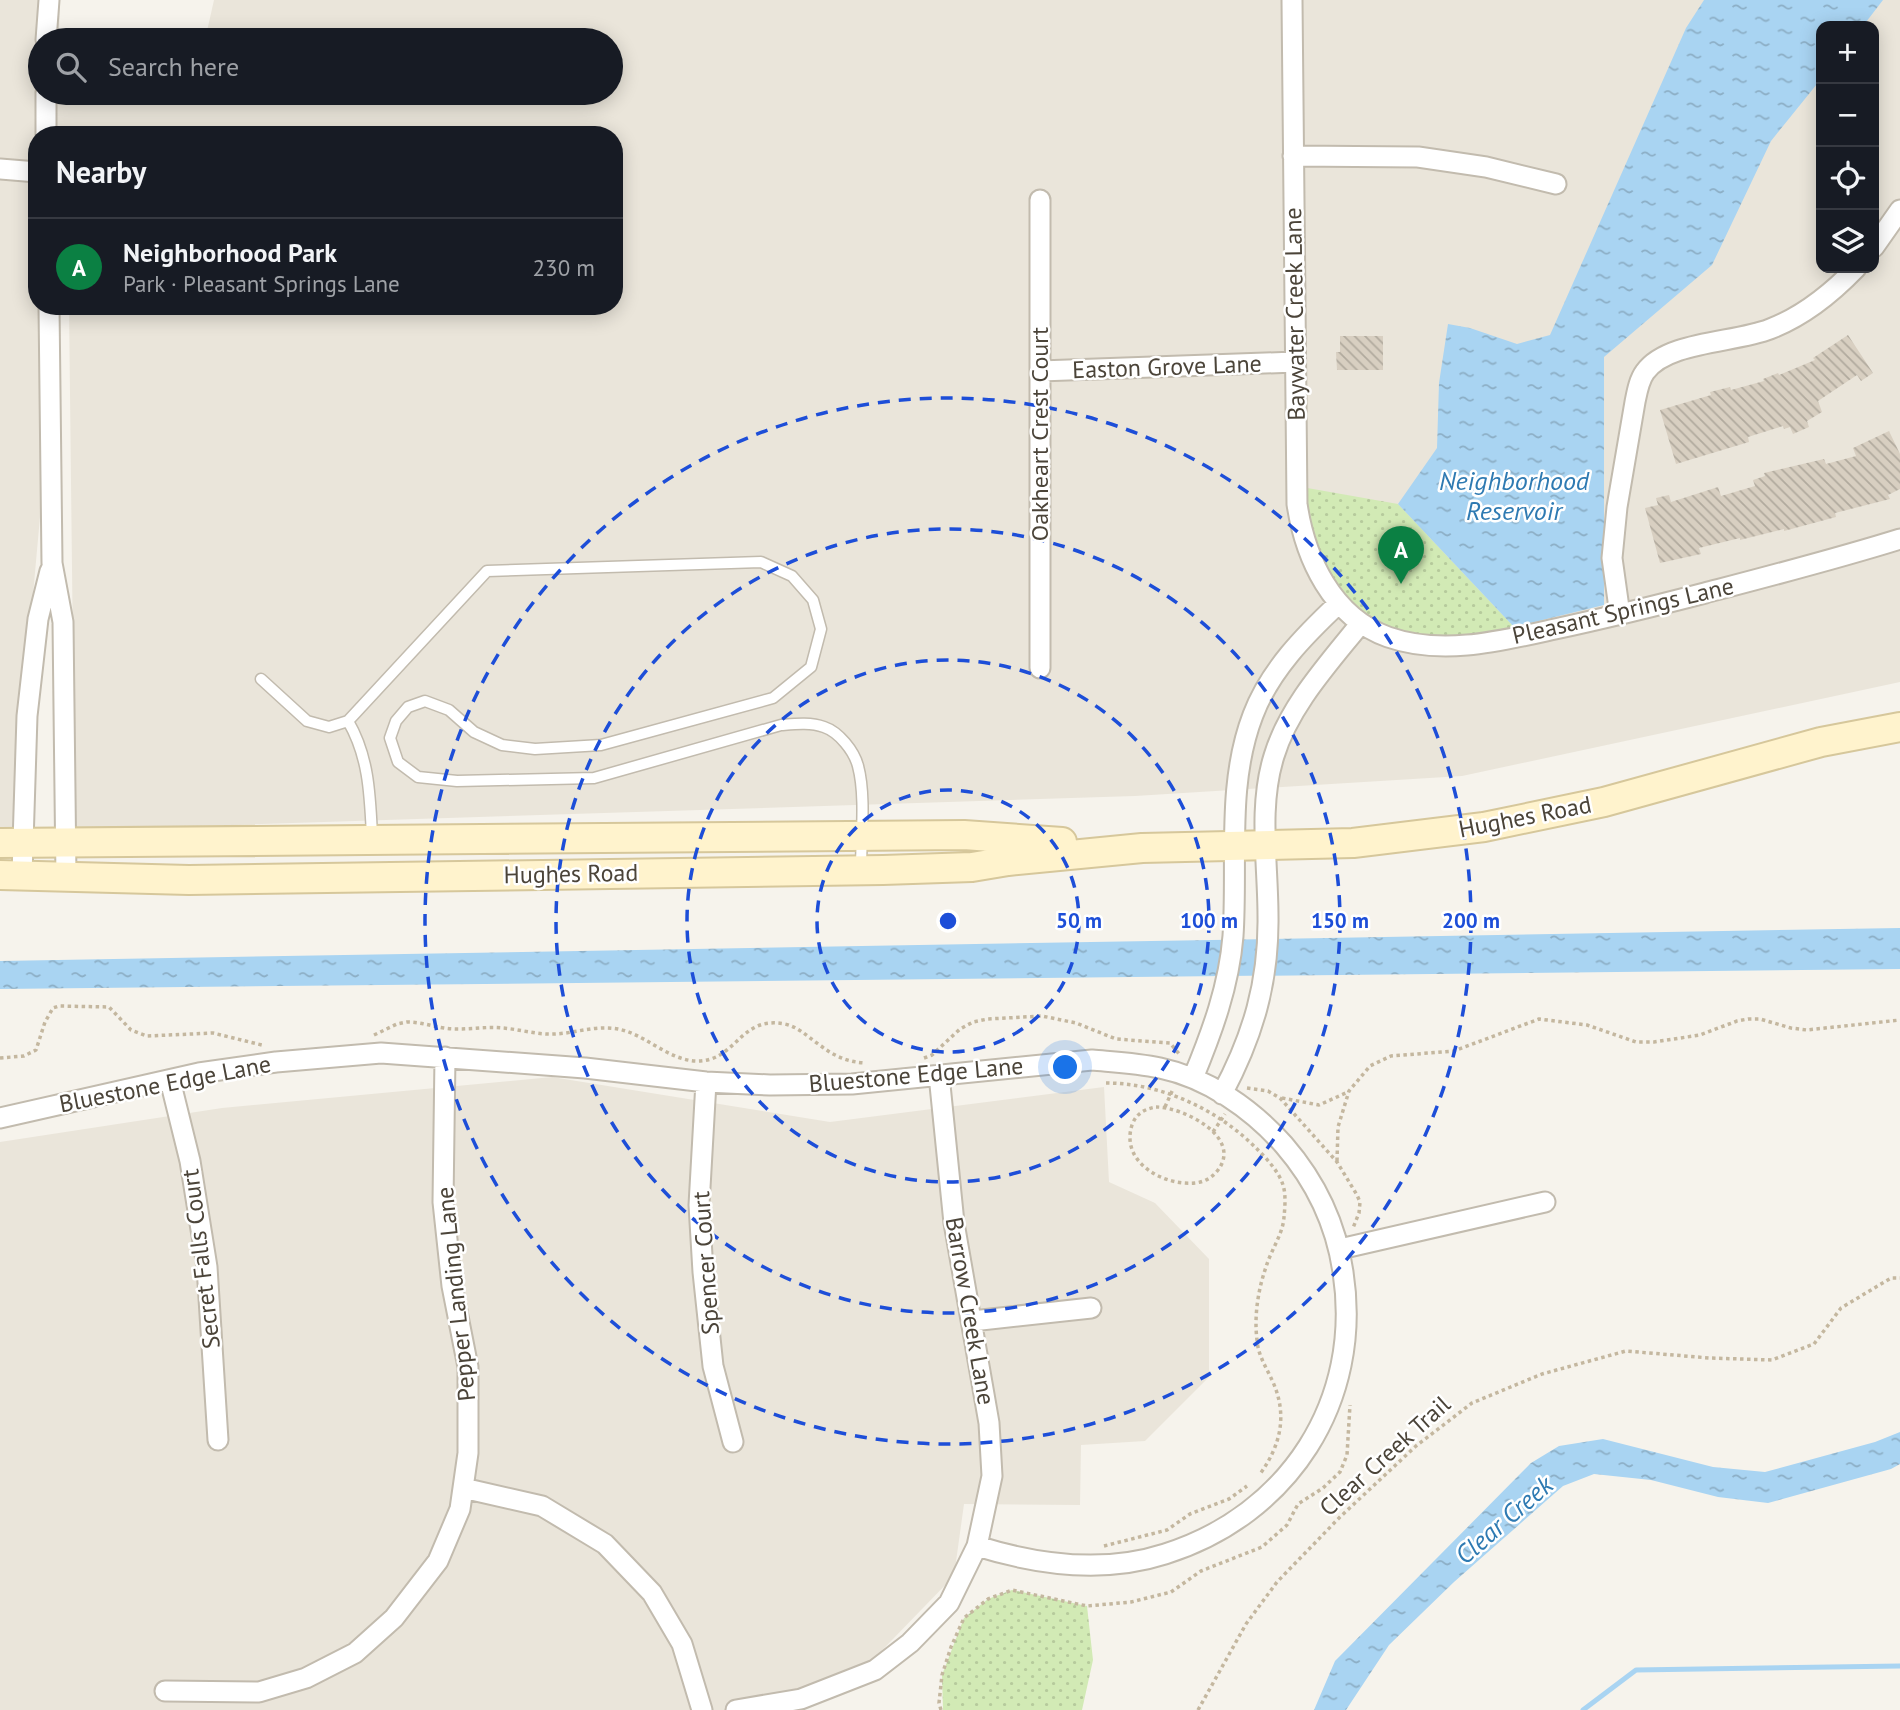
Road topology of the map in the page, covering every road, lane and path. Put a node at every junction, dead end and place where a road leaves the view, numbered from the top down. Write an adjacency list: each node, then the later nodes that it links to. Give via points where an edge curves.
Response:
1 (49, 0): 3 (street)
2 (1292, 0): 6 (street, Baywater Creek Lane)
3 (47, 28)
4 (46, 105): 5 (street)
5 (46, 126)
6 (1293, 156): 9 (street, via 1418,157); 15 (street, Baywater Creek Lane)
7 (0, 169): 8 (street)
8 (28, 171)
9 (1556, 184)
10 (1040, 200): 16 (street, Oakheart Crest Court)
11 (1900, 210): 12 (street)
12 (1879, 240)
13 (1851, 273): 20 (street, via 1786,323 1743,338 1680,350 1646,371 1635,402 1617,507 1612,558)
14 (49, 315): 18 (street)
15 (1295, 362): 16 (street, Easton Grove Lane); 19 (street, Baywater Creek Lane, via 1297,504 1302,538 1316,569)
16 (1040, 371): 21 (street, Oakheart Crest Court)
17 (1900, 539): 20 (street, Pleasant Springs Lane)
18 (52, 563): 27 (street, via 63,622); 28 (street, via 38,619)
19 (1350, 613): 20 (street, Pleasant Springs Lane, via 1388,637 1425,646 1466,646); 29 (street, via 1324,668 1285,727 1273,757 1265,797); 30 (street, via 1281,664 1254,713 1242,748)
20 (1620, 615)
21 (1040, 668)
22 (261, 679): 23 (lane, via 307,721 329,727)
23 (348, 720): 25 (lane, via 487,571 761,562 792,576 813,600 821,629 811,667 773,698 601,745 535,749 502,745 474,732 449,710 425,701 408,707 396,721 390,738 398,762 418,777 457,781 594,778 780,725 825,727 847,744 858,765); 26 (lane, via 369,778)
24 (1900, 727): 29 (main road, Hughes Road, via 1821,742 1604,802 1484,827 1353,843)
25 (861, 836): 26 (main road, Hughes Road); 31 (main road, Hughes Road, via 964,835); 32 (lane)
26 (373, 840): 27 (main road, Hughes Road)
27 (66, 842): 28 (main road, Hughes Road); 34 (street)
28 (11, 843): 33 (street)
29 (1266, 844): 30 (main road, Hughes Road); 48 (street, via 1268,935 1263,985 1252,1031)
30 (1236, 846): 31 (main road, Hughes Road); 43 (street, via 1231,956 1217,1018)
31 (1142, 848): 32 (main road, Hughes Road, via 972,867)
32 (861, 870): 34 (main road, Hughes Road, via 189,880)
33 (11, 875): 34 (main road, Hughes Road)
34 (66, 877)
35 (1900, 1020): 47 (path, via 1807,1030 1748,1020 1700,1035 1636,1042 1587,1025 1539,1019 1454,1051 1381,1059)
36 (366, 1036): 41 (path, via 416,1022 444,1028 501,1027 554,1034 607,1028 696,1061 729,1051 749,1029 769,1022 794,1027 836,1056)
37 (269, 1046): 38 (path, via 213,1033 147,1036 131,1030 109,1007 59,1006 49,1013 36,1049 24,1056)
38 (0, 1058)
39 (445, 1058): 44 (street, Bluestone Edge Lane, via 381,1053 276,1062); 45 (street, Bluestone Edge Lane); 61 (street, Pepper Landing Lane, via 443,1202 452,1286 468,1367 468,1453)
40 (919, 1060): 43 (path, via 932,1055 973,1021 1042,1016 1116,1039 1170,1043 1181,1057)
41 (867, 1063)
42 (939, 1075): 43 (street, Bluestone Edge Lane, via 1092,1060 1161,1068); 45 (street, Bluestone Edge Lane, via 852,1084); 57 (street, Barrow Creek Lane, via 954,1223)
43 (1186, 1076): 48 (street, Bluestone Edge Lane)
44 (170, 1080): 51 (street, Bluestone Edge Lane); 59 (street, Secret Falls Court, via 190,1161 207,1267)
45 (706, 1082): 60 (street, Spencer Court, via 698,1205 702,1272 713,1366)
46 (1105, 1083): 63 (path, via 1162,1092 1221,1119 1250,1141 1283,1184 1284,1220 1266,1266 1256,1315 1261,1359 1280,1398 1282,1416 1281,1434 1269,1462 1229,1499 1190,1514 1167,1530)
47 (1349, 1091): 49 (path, via 1319,1105); 52 (path, via 1338,1127)
48 (1222, 1094): 54 (street, Bluestone Edge Lane, via 1253,1113 1296,1159 1322,1201)
49 (1280, 1098)
50 (1178, 1110): 50 (path, via 1156,1107 1141,1112 1131,1128 1130,1148 1140,1163 1159,1176 1178,1183 1203,1182 1217,1171 1224,1152 1208,1127)
51 (0, 1118)
52 (1337, 1161)
53 (1545, 1202): 54 (street)
54 (1339, 1249): 62 (street, Bluestone Edge Lane, via 1348,1311 1342,1368 1334,1394 1301,1457 1256,1506 1201,1540 1138,1560 1060,1564)
55 (1900, 1278): 68 (path, Clear Creek Trail, via 1891,1278 1841,1308 1814,1344 1772,1360 1626,1351 1542,1374 1472,1403 1416,1446 1277,1582 1246,1624)
56 (1091, 1308): 57 (street)
57 (972, 1321): 62 (street, Barrow Creek Lane, via 989,1423 992,1476)
58 (1350, 1402): 67 (path, Clear Creek Trail, via 1347,1455 1340,1472 1298,1504 1287,1525 1262,1546 1201,1571 1171,1592 1132,1602 1087,1606 1012,1590 988,1599 964,1618 951,1647 942,1675)
59 (218, 1440)
60 (733, 1442)
61 (463, 1488): 64 (street, Pepper Landing Lane, via 460,1508 438,1561 394,1618 355,1653 306,1678 259,1692); 65 (street, via 542,1506 605,1544 652,1593 682,1644)
62 (978, 1546): 66 (street, Barrow Creek Lane, via 949,1603 910,1643 874,1670 801,1699)
63 (1097, 1548)
64 (165, 1691)
65 (702, 1710)
66 (736, 1710)
67 (941, 1710)
68 (1198, 1710)

